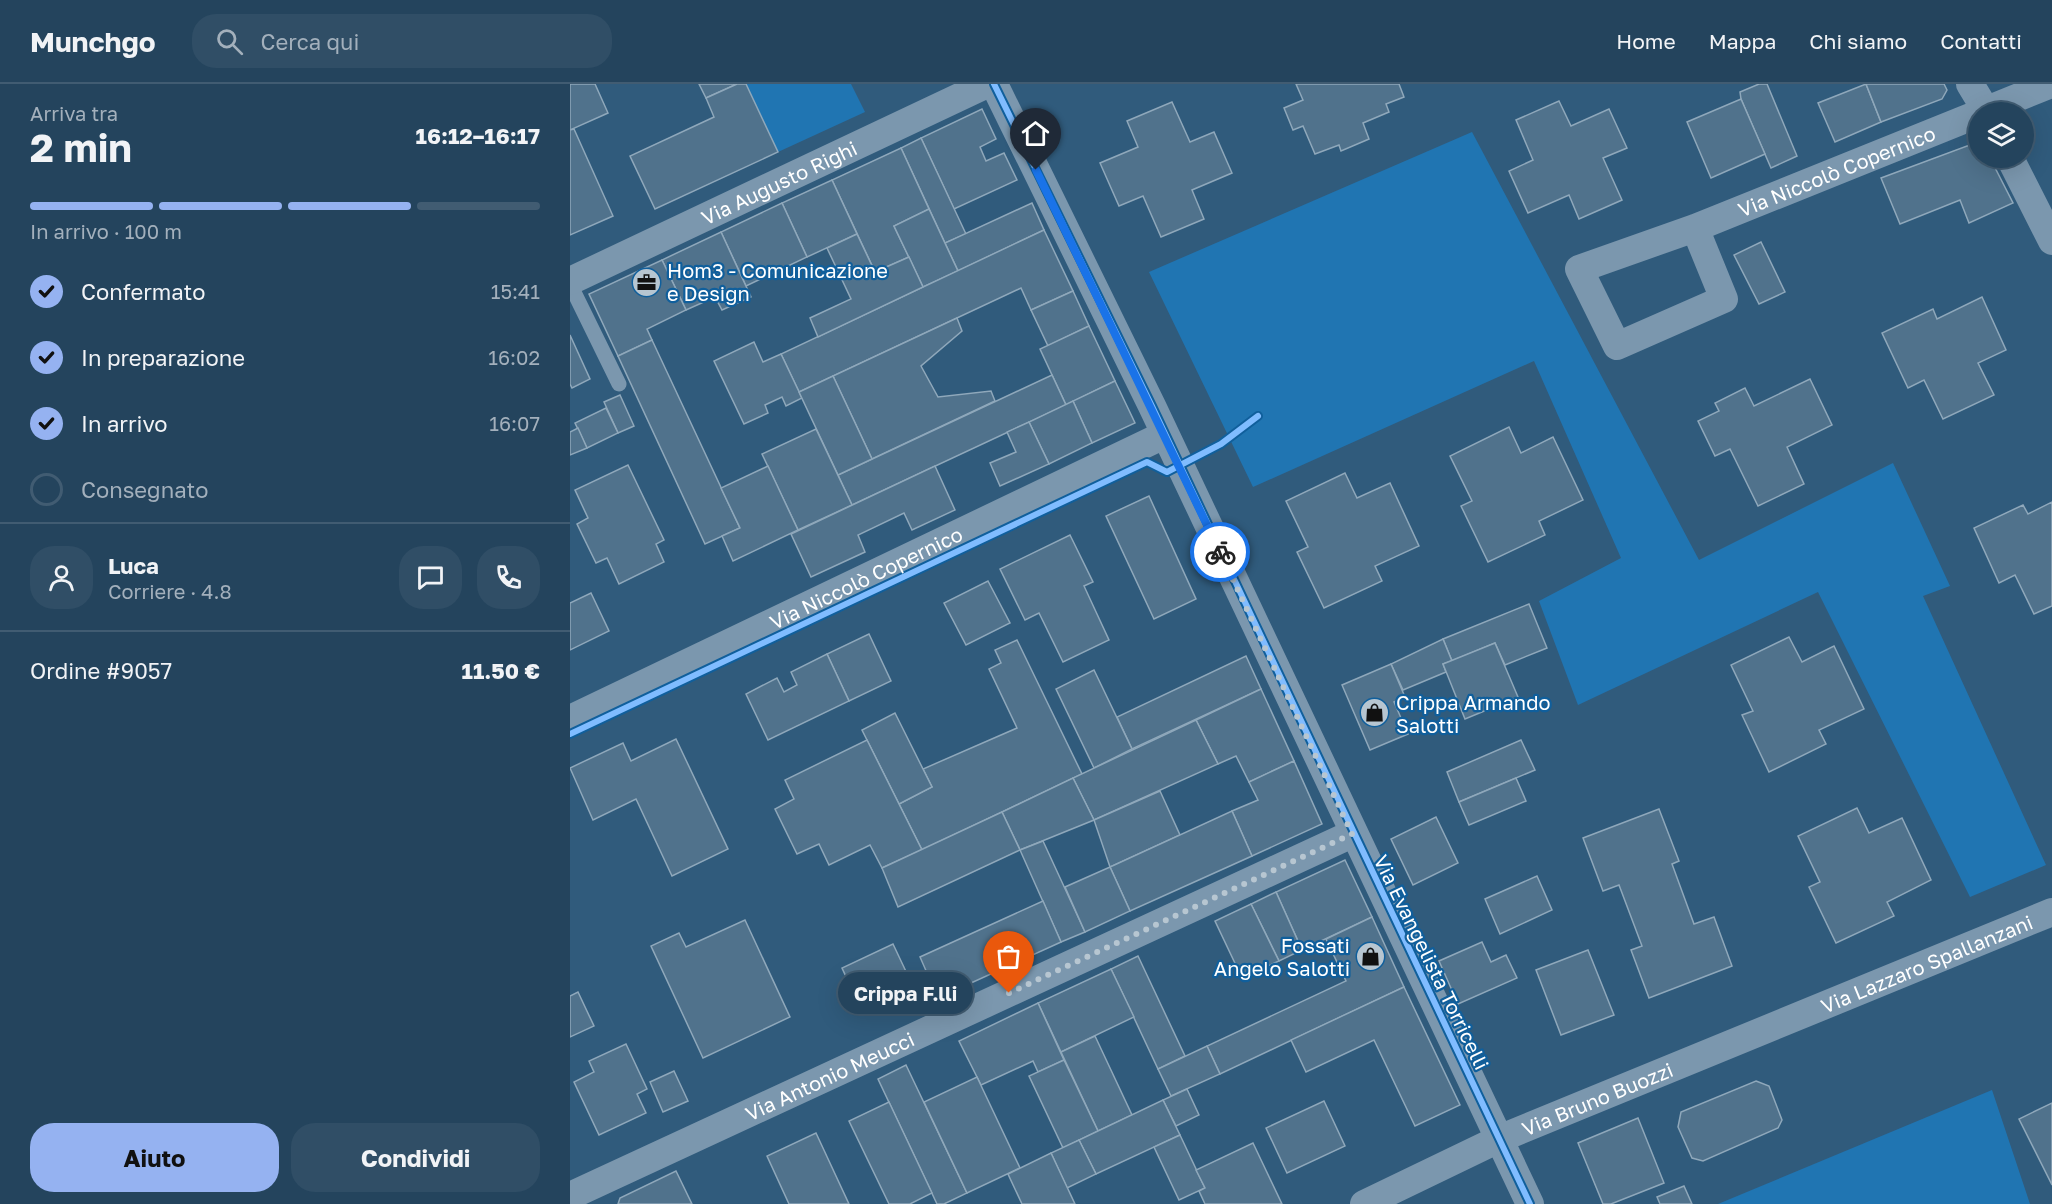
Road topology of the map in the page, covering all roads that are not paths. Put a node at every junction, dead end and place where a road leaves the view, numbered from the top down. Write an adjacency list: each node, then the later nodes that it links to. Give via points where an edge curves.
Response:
1 (987, 84): 11 (street, Via Augusto Righi)
2 (994, 84): 13 (street, Via Evangelista Torricelli)
3 (1970, 84): 5 (street)
4 (2051, 84): 6 (street, Via Niccolò Copernico)
5 (1979, 102)
6 (2008, 102)
7 (1968, 118): 9 (street, Via Niccolò Copernico)
8 (2015, 168): 10 (street)
9 (1695, 228): 9 (street, Via Niccolò Copernico, via 1724,299 1617,346 1579,269)
10 (2052, 241)
11 (570, 282): 12 (lane)
12 (619, 384)
13 (1164, 435): 14 (street, Via Niccolò Copernico); 15 (street, Via Evangelista Torricelli)
14 (570, 719)
15 (1352, 834): 18 (street, Via Evangelista Torricelli); 19 (street, Via Antonio Meucci)
16 (2052, 912): 17 (street, Via Lazzaro Spallanzani)
17 (1803, 1014): 18 (street, Via Bruno Buozzi)
18 (1499, 1139): 20 (street, Via Bruno Buozzi); 21 (street, Via Evangelista Torricelli)
19 (576, 1191)
20 (1364, 1204)
21 (1530, 1204)

